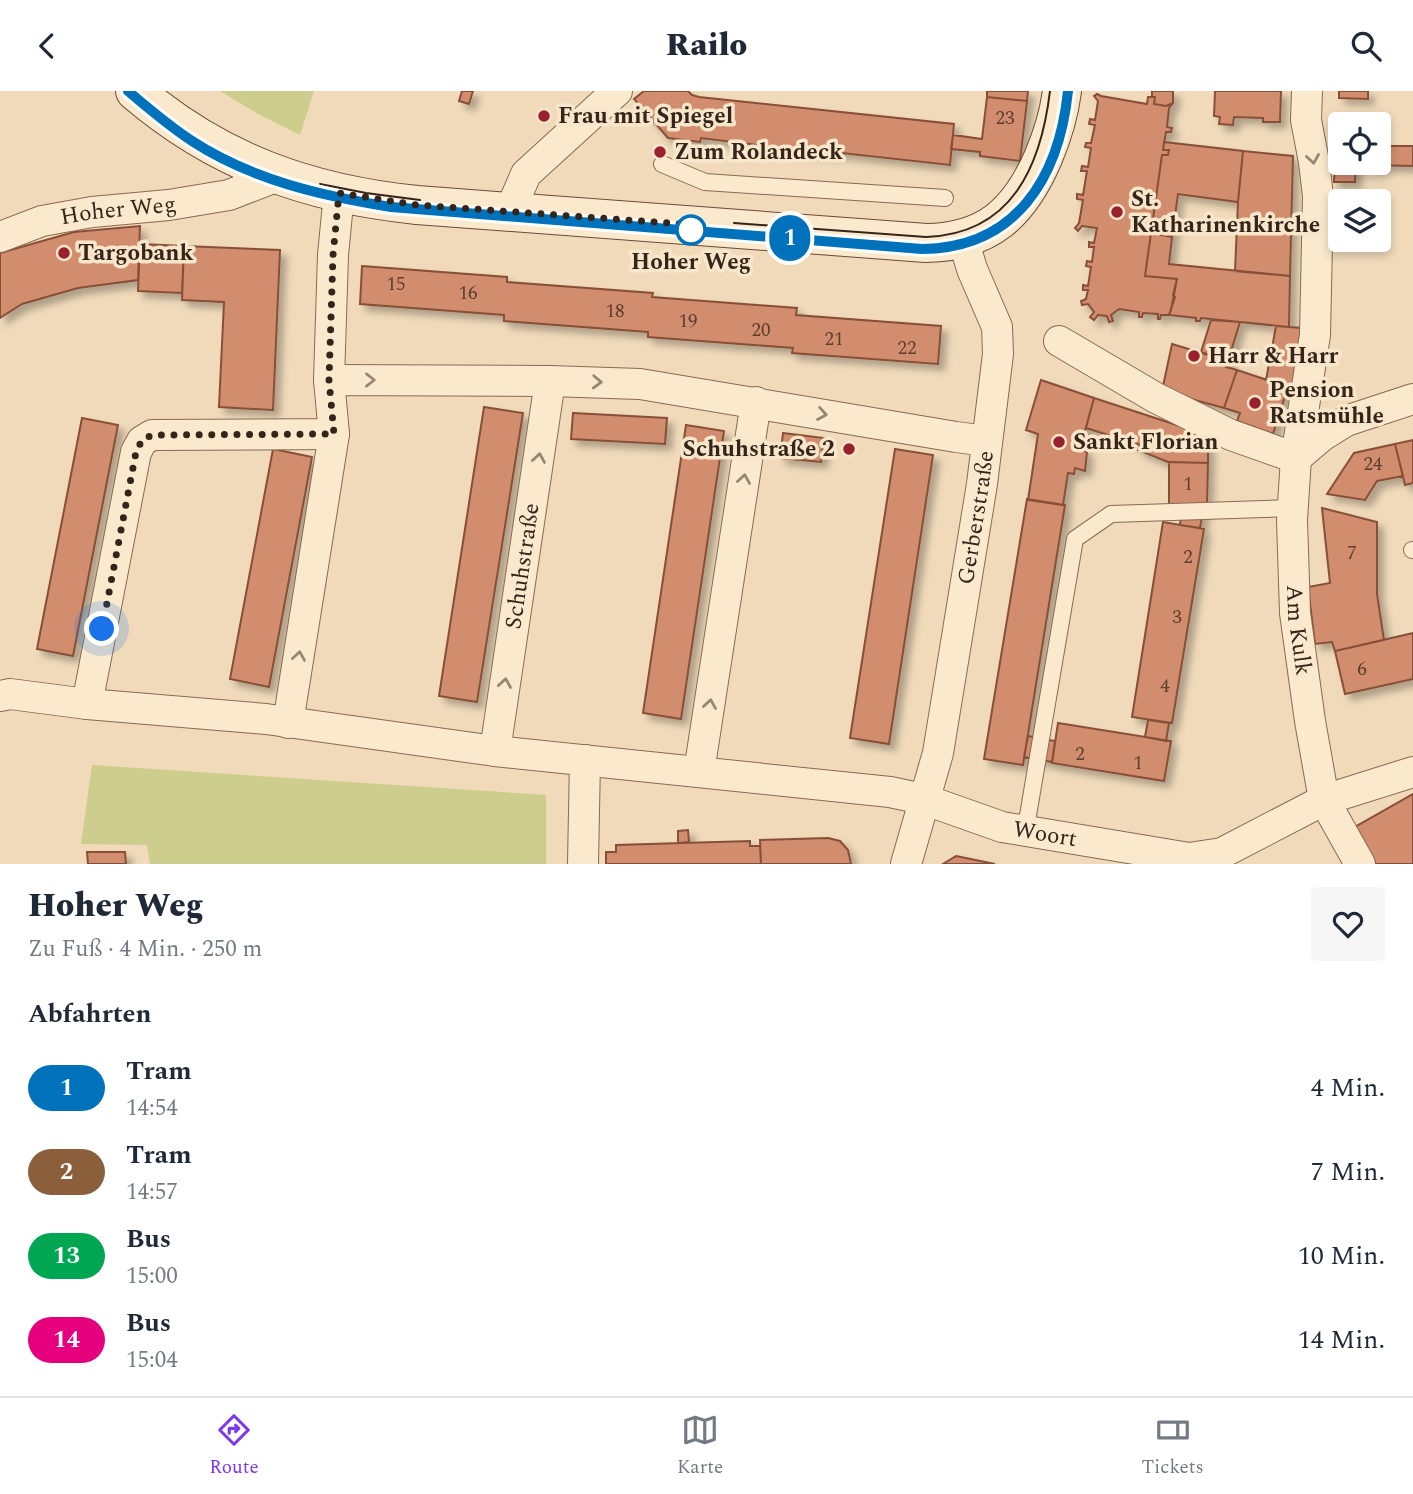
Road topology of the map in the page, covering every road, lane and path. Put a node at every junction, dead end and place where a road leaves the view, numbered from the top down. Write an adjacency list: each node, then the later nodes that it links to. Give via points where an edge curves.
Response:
1 (135, 91): 6 (street, via 199,139)
2 (617, 91): 9 (street, via 526,174)
3 (1062, 91): 11 (street, via 1049,144 1032,183 1015,207 987,229)
4 (1307, 91): 19 (street, Am Kulk, one-way to 19, via 1306,120 1318,196 1315,335)
5 (662, 164): 8 (lane, via 705,182)
6 (278, 176): 7 (street); 10 (street, Hoher Weg, via 229,195 67,216)
7 (339, 193): 9 (street, via 417,205); 13 (street)
8 (945, 198)
9 (510, 211): 11 (street, via 926,243)
10 (0, 237)
11 (963, 239): 18 (street, Gerberstraße, via 998,331)
12 (1059, 341): 19 (street, via 1156,398 1231,435)
13 (329, 380): 14 (street, one-way to 14); 17 (street)
14 (550, 381): 16 (street, one-way to 16, via 640,384); 24 (street, Schuhstraße, one-way to 14)
15 (1413, 399): 19 (street, via 1346,421)
16 (755, 402): 18 (street, one-way to 18); 26 (street, one-way to 16)
17 (334, 434): 22 (street, via 152,435 142,440); 23 (street, one-way to 17)
18 (987, 441): 28 (street, Gerberstraße, via 942,731)
19 (1296, 458): 20 (street, Am Kulk)
20 (1293, 508): 29 (street, Am Kulk, via 1295,613); 30 (lane, via 1111,514 1075,538)
21 (0, 696): 22 (street)
22 (87, 704): 23 (street)
23 (288, 723): 24 (street)
24 (495, 751): 25 (street)
25 (585, 760): 26 (street); 32 (street)
26 (699, 772): 28 (street)
27 (1413, 772): 29 (street, Woort)
28 (923, 799): 30 (street, Woort); 33 (street, Gerberstraße)
29 (1324, 800): 31 (street, Woort, via 1222,853); 34 (street, Am Kulk)
30 (1025, 832): 31 (street, Woort)
31 (1188, 861)
32 (583, 864)
33 (906, 864)
34 (1360, 864)

